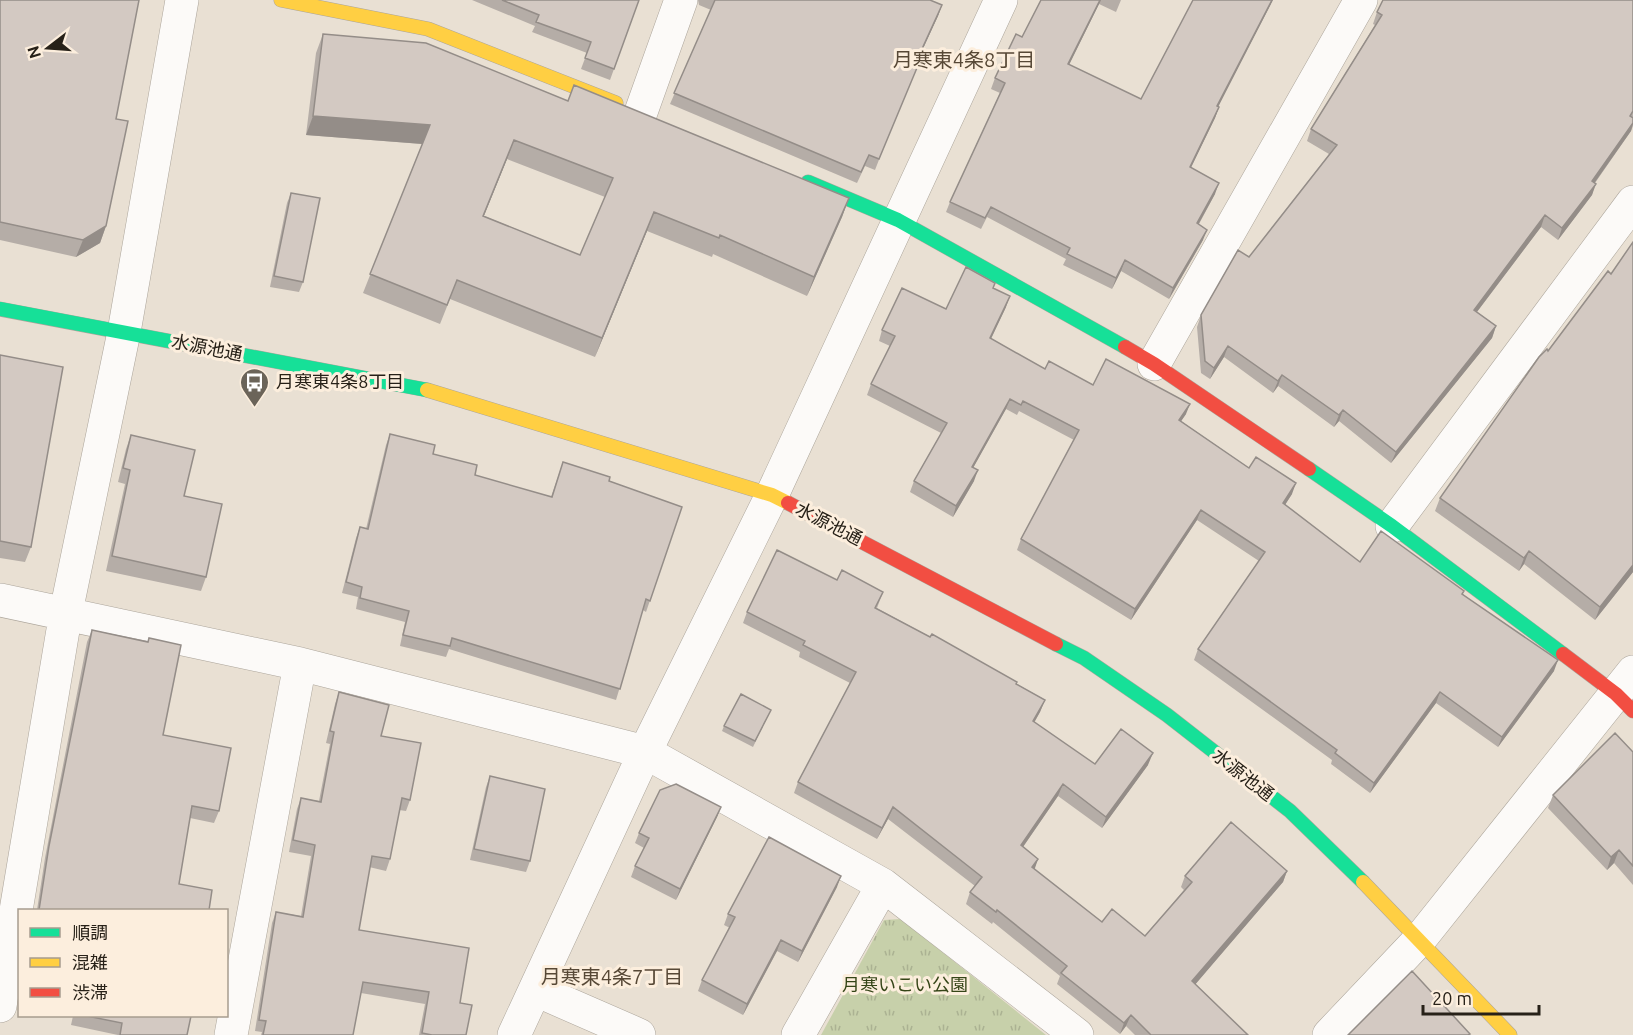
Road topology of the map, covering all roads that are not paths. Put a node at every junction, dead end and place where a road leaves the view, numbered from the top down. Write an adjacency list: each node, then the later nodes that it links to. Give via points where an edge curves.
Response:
1 (182, 0): 11 (street)
2 (281, 0): 6 (street, via 428,29)
3 (681, 0): 6 (street)
4 (1001, 0): 9 (street)
5 (1361, 0): 12 (street)
6 (646, 115)
7 (791, 175): 9 (street)
8 (1633, 202): 14 (street)
9 (898, 220): 12 (street); 13 (street)
10 (0, 309): 11 (street, 水源池通)
11 (124, 332): 13 (street, 水源池通, via 438,392); 16 (street)
12 (1154, 364): 14 (street)
13 (772, 495): 19 (street); 21 (street, 水源池通, via 1084,658 1158,708 1290,811)
14 (1392, 526): 18 (street)
15 (0, 600): 16 (street)
16 (66, 612): 17 (street); 23 (street)
17 (300, 664): 19 (street); 24 (street)
18 (1627, 692): 21 (street)
19 (645, 752): 20 (street); 22 (street)
20 (883, 885): 27 (street); 28 (street)
21 (1420, 939): 29 (street); 30 (street, 水源池通)
22 (536, 990): 25 (street); 26 (street)
23 (0, 1006)
24 (231, 1035)
25 (514, 1035)
26 (639, 1035)
27 (798, 1035)
28 (1077, 1035)
29 (1329, 1035)
30 (1510, 1035)

